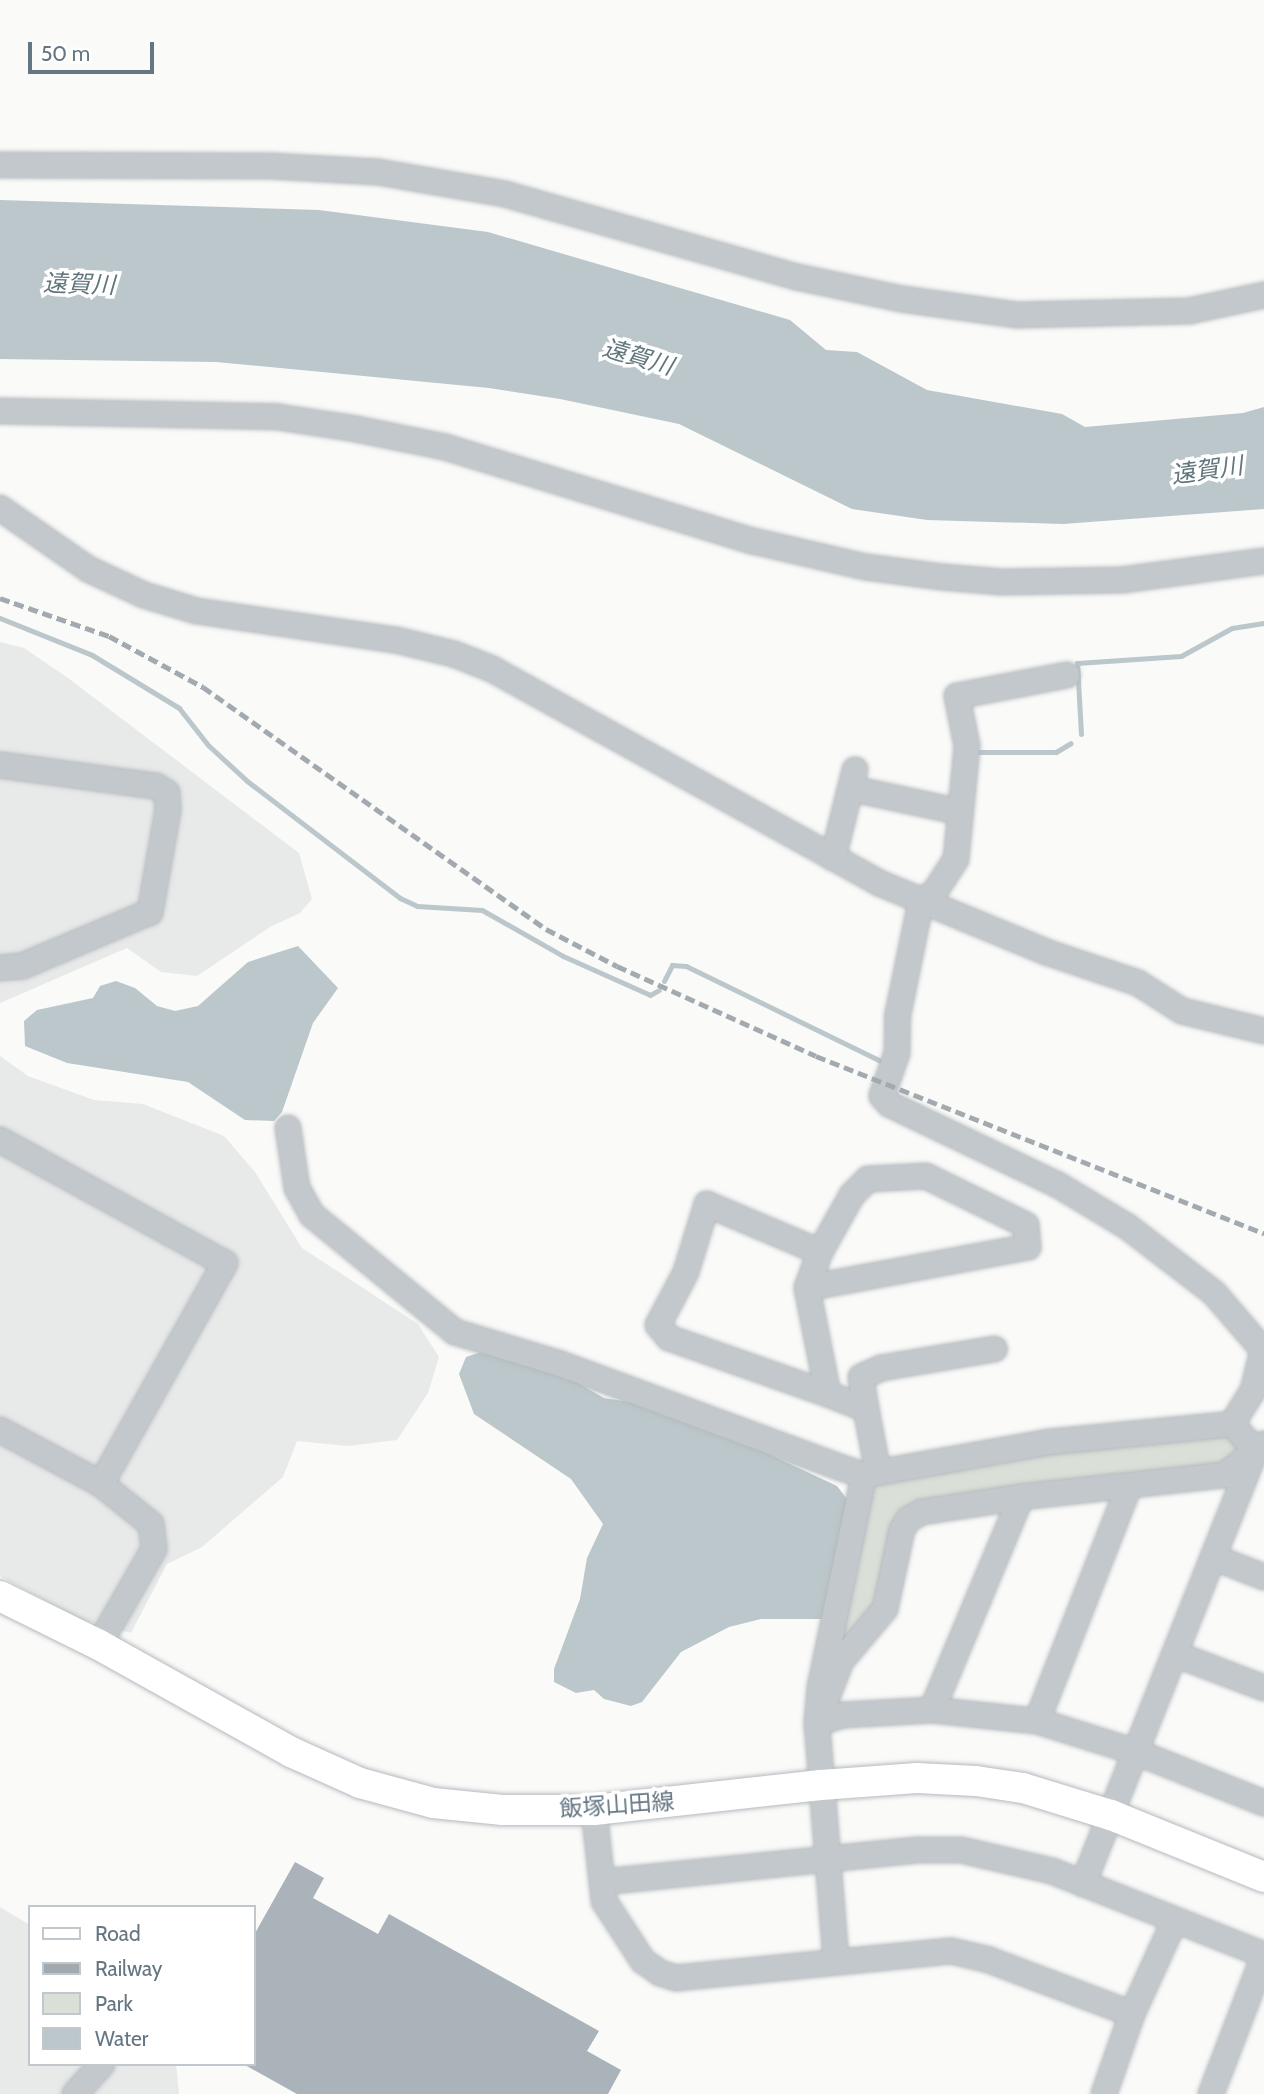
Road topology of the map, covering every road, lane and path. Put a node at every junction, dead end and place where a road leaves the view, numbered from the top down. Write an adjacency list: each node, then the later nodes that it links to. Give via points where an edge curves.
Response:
1 (0, 165): 2 (street, via 270,166 378,172 505,194 797,277 902,299 1018,315 1189,310)
2 (1264, 295)
3 (0, 411): 5 (street, via 264,416 356,429 445,447 753,541 866,567 942,577 1002,582 1122,580)
4 (0, 508): 9 (street, via 88,569 144,595 197,611 396,640 492,669)
5 (1264, 561)
6 (1067, 675): 8 (street, via 957,696 967,746)
7 (0, 765): 11 (street, via 156,786 167,793 168,810 150,912 22,966)
8 (960, 812): 9 (street, via 854,779); 10 (street, via 956,859)
9 (833, 858): 10 (street)
10 (930, 906): 12 (street, via 1138,983 1182,1011); 18 (street, via 898,1014 893,1064 882,1096 889,1104 1058,1185 1128,1227 1214,1293 1257,1340)
11 (0, 968)
12 (1264, 1031)
13 (288, 1128): 24 (street, via 297,1188 312,1215 455,1332 558,1363)
14 (0, 1140): 25 (street, via 225,1263)
15 (820, 1252): 16 (street); 16 (street, via 852,1195 869,1179 926,1176 1026,1225 1028,1247); 19 (street, via 708,1204 685,1272 658,1325 669,1338)
16 (807, 1288): 19 (street)
17 (994, 1349): 20 (street, via 881,1368 861,1377)
18 (1264, 1355): 21 (street, via 1254,1391)
19 (828, 1394): 20 (street)
20 (866, 1409): 24 (street)
21 (1233, 1424): 23 (street); 24 (street, via 1050,1443)
22 (0, 1430): 25 (street)
23 (1260, 1454): 26 (street, via 1225,1475); 28 (street)
24 (871, 1474): 36 (street, via 820,1687)
25 (101, 1484): 31 (street, via 150,1524 154,1549)
26 (1129, 1486): 27 (street); 35 (street)
27 (1021, 1497): 34 (street); 36 (street, via 922,1512 909,1519 902,1530 885,1609 841,1661)
28 (1213, 1557): 29 (street); 32 (street)
29 (1264, 1577)
30 (0, 1596): 31 (main road, 飯塚山田線)
31 (99, 1645): 40 (main road, 飯塚山田線, via 291,1752 360,1783 433,1803 502,1810)
32 (1175, 1654): 33 (street); 37 (street)
33 (1264, 1688)
34 (932, 1710): 35 (street); 36 (street, via 844,1715)
35 (1037, 1721): 37 (street)
36 (817, 1723): 38 (street)
37 (1136, 1752): 39 (street); 41 (street)
38 (821, 1784): 40 (main road, 飯塚山田線); 41 (main road, 飯塚山田線, via 917,1778 976,1780 1023,1788); 42 (street)
39 (1264, 1803)
40 (594, 1810): 44 (street)
41 (1111, 1815): 43 (main road, 飯塚山田線); 45 (street)
42 (829, 1859): 44 (street); 45 (street, via 961,1850 1052,1871); 48 (street)
43 (1264, 1877)
44 (602, 1882): 48 (street, via 604,1901 643,1961 676,1978)
45 (1083, 1884): 46 (street)
46 (1174, 1922): 47 (street); 49 (street)
47 (1264, 1956): 53 (street)
48 (836, 1959): 49 (street, via 951,1951 989,1960)
49 (1132, 2014): 52 (street)
50 (100, 2066): 51 (street)
51 (75, 2094)
52 (1104, 2094)
53 (1211, 2094)

